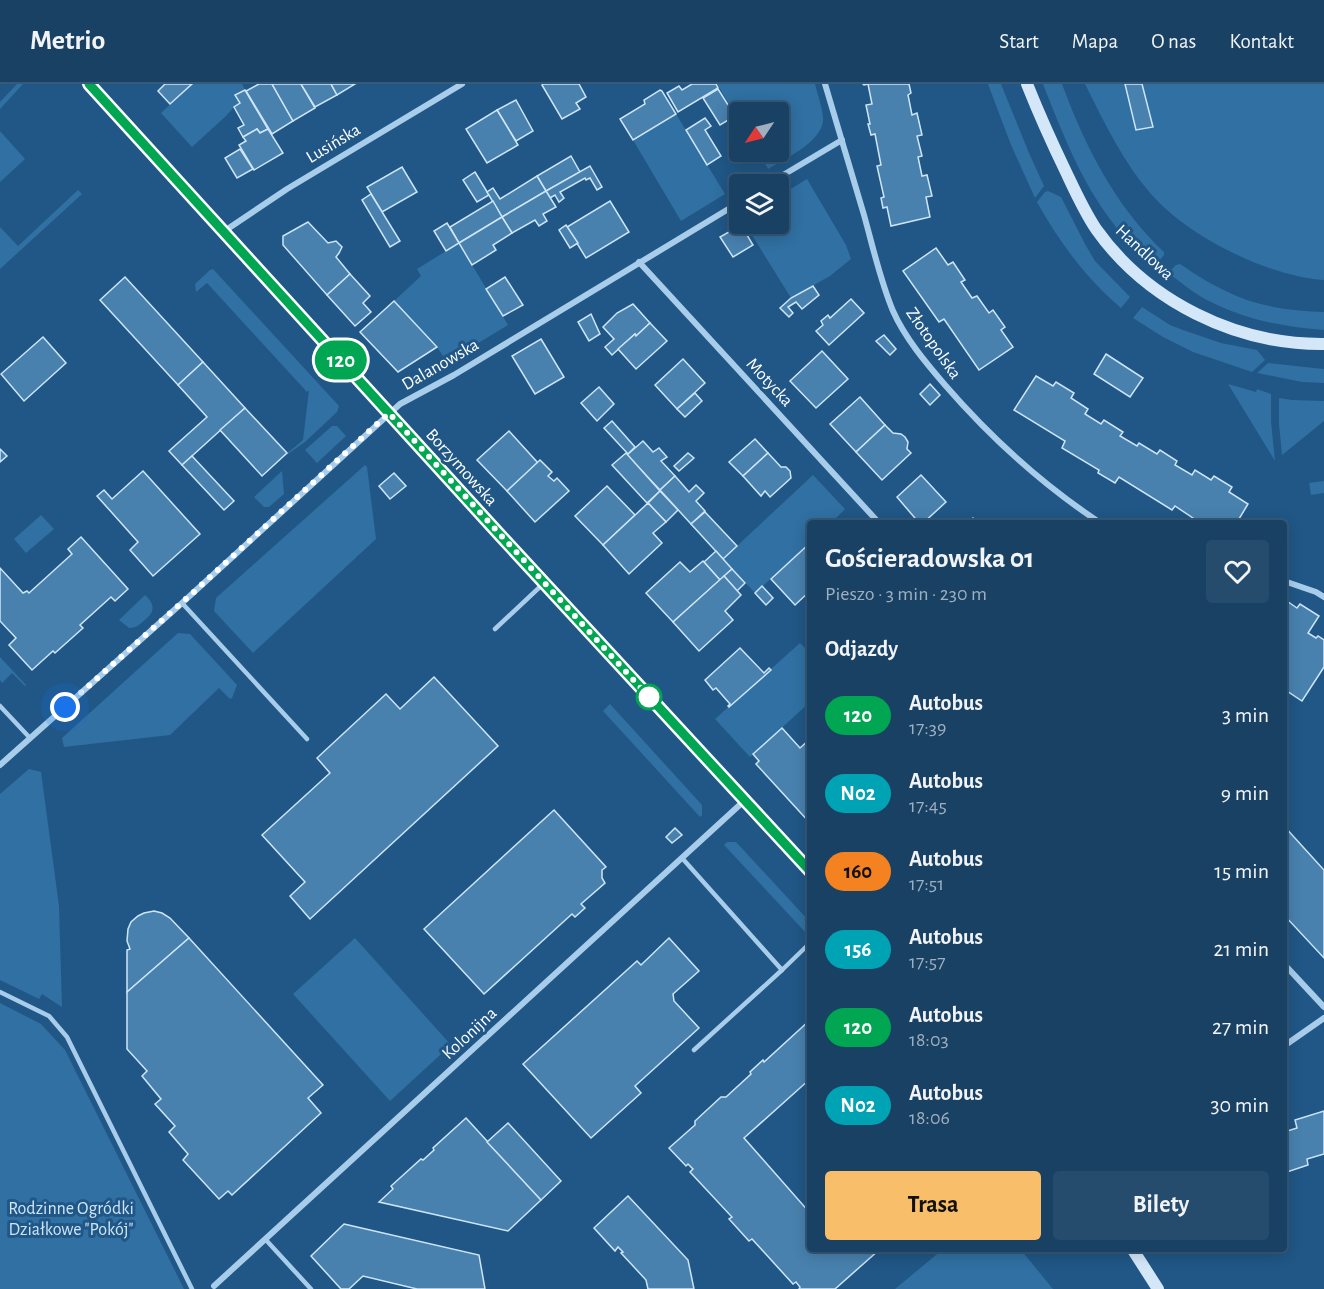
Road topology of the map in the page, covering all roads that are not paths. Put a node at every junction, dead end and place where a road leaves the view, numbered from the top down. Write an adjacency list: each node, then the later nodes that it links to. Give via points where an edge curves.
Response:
1 (89, 84): 8 (street, Borzymowska)
2 (462, 84): 8 (street, Lusińska)
3 (825, 84): 5 (street, Złotopolska)
4 (1027, 84): 10 (street, Handlowa, via 1050,140 1095,228 1138,274 1185,309 1221,326 1274,340)
5 (842, 140): 6 (street); 13 (street, Złotopolska, via 880,272 909,339 990,433)
6 (785, 174)
7 (729, 208): 9 (street, Dalanowska)
8 (223, 231): 11 (street, Borzymowska)
9 (639, 262): 11 (street, Dalanowska); 12 (street, Motycka)
10 (1324, 344)
11 (389, 413): 15 (street, Borzymowska); 17 (street, Dalanowska)
12 (875, 520)
13 (1097, 520)
14 (1287, 582): 16 (street)
15 (544, 583): 18 (lane); 23 (street, Borzymowska)
16 (1324, 597)
17 (182, 603): 20 (street, Dalanowska); 21 (lane)
18 (495, 629)
19 (0, 706): 20 (lane)
20 (30, 738): 22 (street, Dalanowska)
21 (308, 739)
22 (0, 765)
23 (744, 801): 24 (street, Kolonijna); 25 (street, Borzymowska)
24 (682, 858): 28 (lane); 34 (street, Kolonijna)
25 (807, 868)
26 (807, 947): 28 (lane)
27 (1287, 967): 30 (street)
28 (782, 970): 33 (lane)
29 (0, 992): 37 (lane, via 49,1016 68,1037)
30 (1324, 1007)
31 (1324, 1018): 32 (street)
32 (1287, 1044)
33 (694, 1050)
34 (266, 1240): 36 (street, Kolonijna); 38 (lane)
35 (1133, 1252): 39 (street)
36 (214, 1286)
37 (192, 1289)
38 (311, 1289)
39 (1158, 1289)

